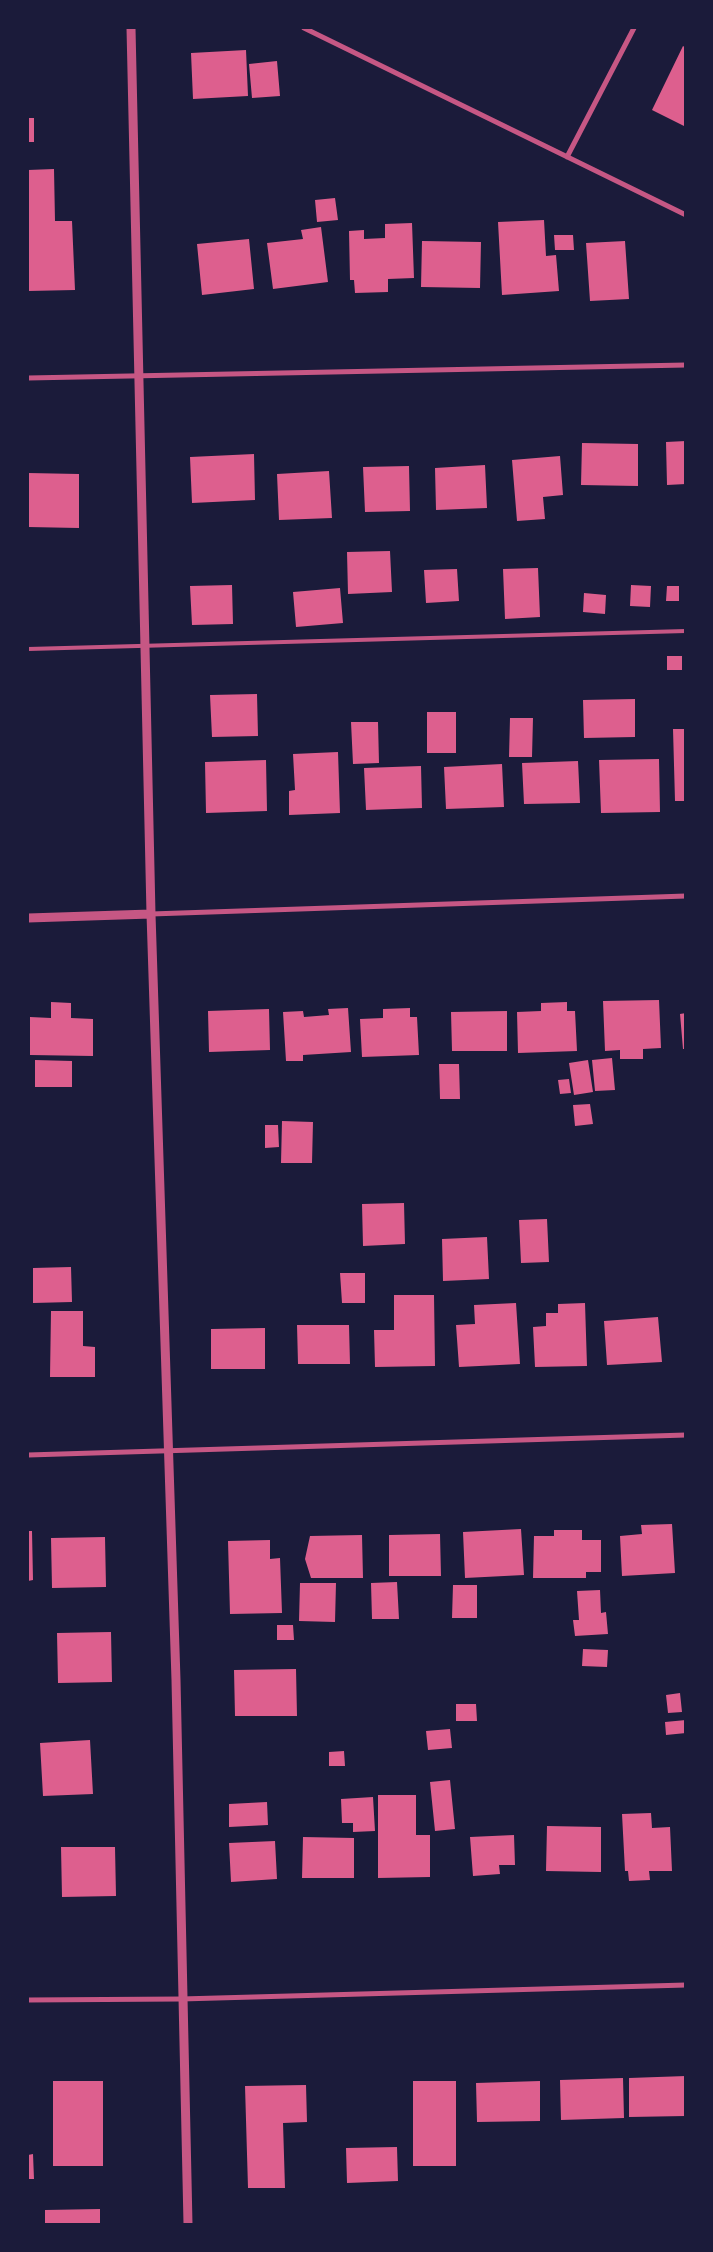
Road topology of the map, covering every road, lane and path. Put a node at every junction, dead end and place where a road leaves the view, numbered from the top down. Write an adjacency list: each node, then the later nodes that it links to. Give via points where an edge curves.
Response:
1 (131, 28): 7 (street)
2 (304, 28): 4 (street)
3 (634, 28): 4 (street)
4 (567, 157): 5 (street)
5 (686, 215)
6 (686, 365): 7 (street)
7 (139, 376): 8 (street); 10 (street)
8 (28, 378)
9 (686, 631): 10 (lane)
10 (145, 645): 11 (lane); 13 (street)
11 (28, 649)
12 (686, 896): 13 (street)
13 (151, 914): 14 (street); 16 (street)
14 (28, 918)
15 (686, 1435): 16 (street)
16 (168, 1451): 17 (street); 19 (street)
17 (28, 1455)
18 (686, 1985): 19 (street)
19 (181, 1999): 20 (street); 21 (street)
20 (28, 2000)
21 (188, 2224)

